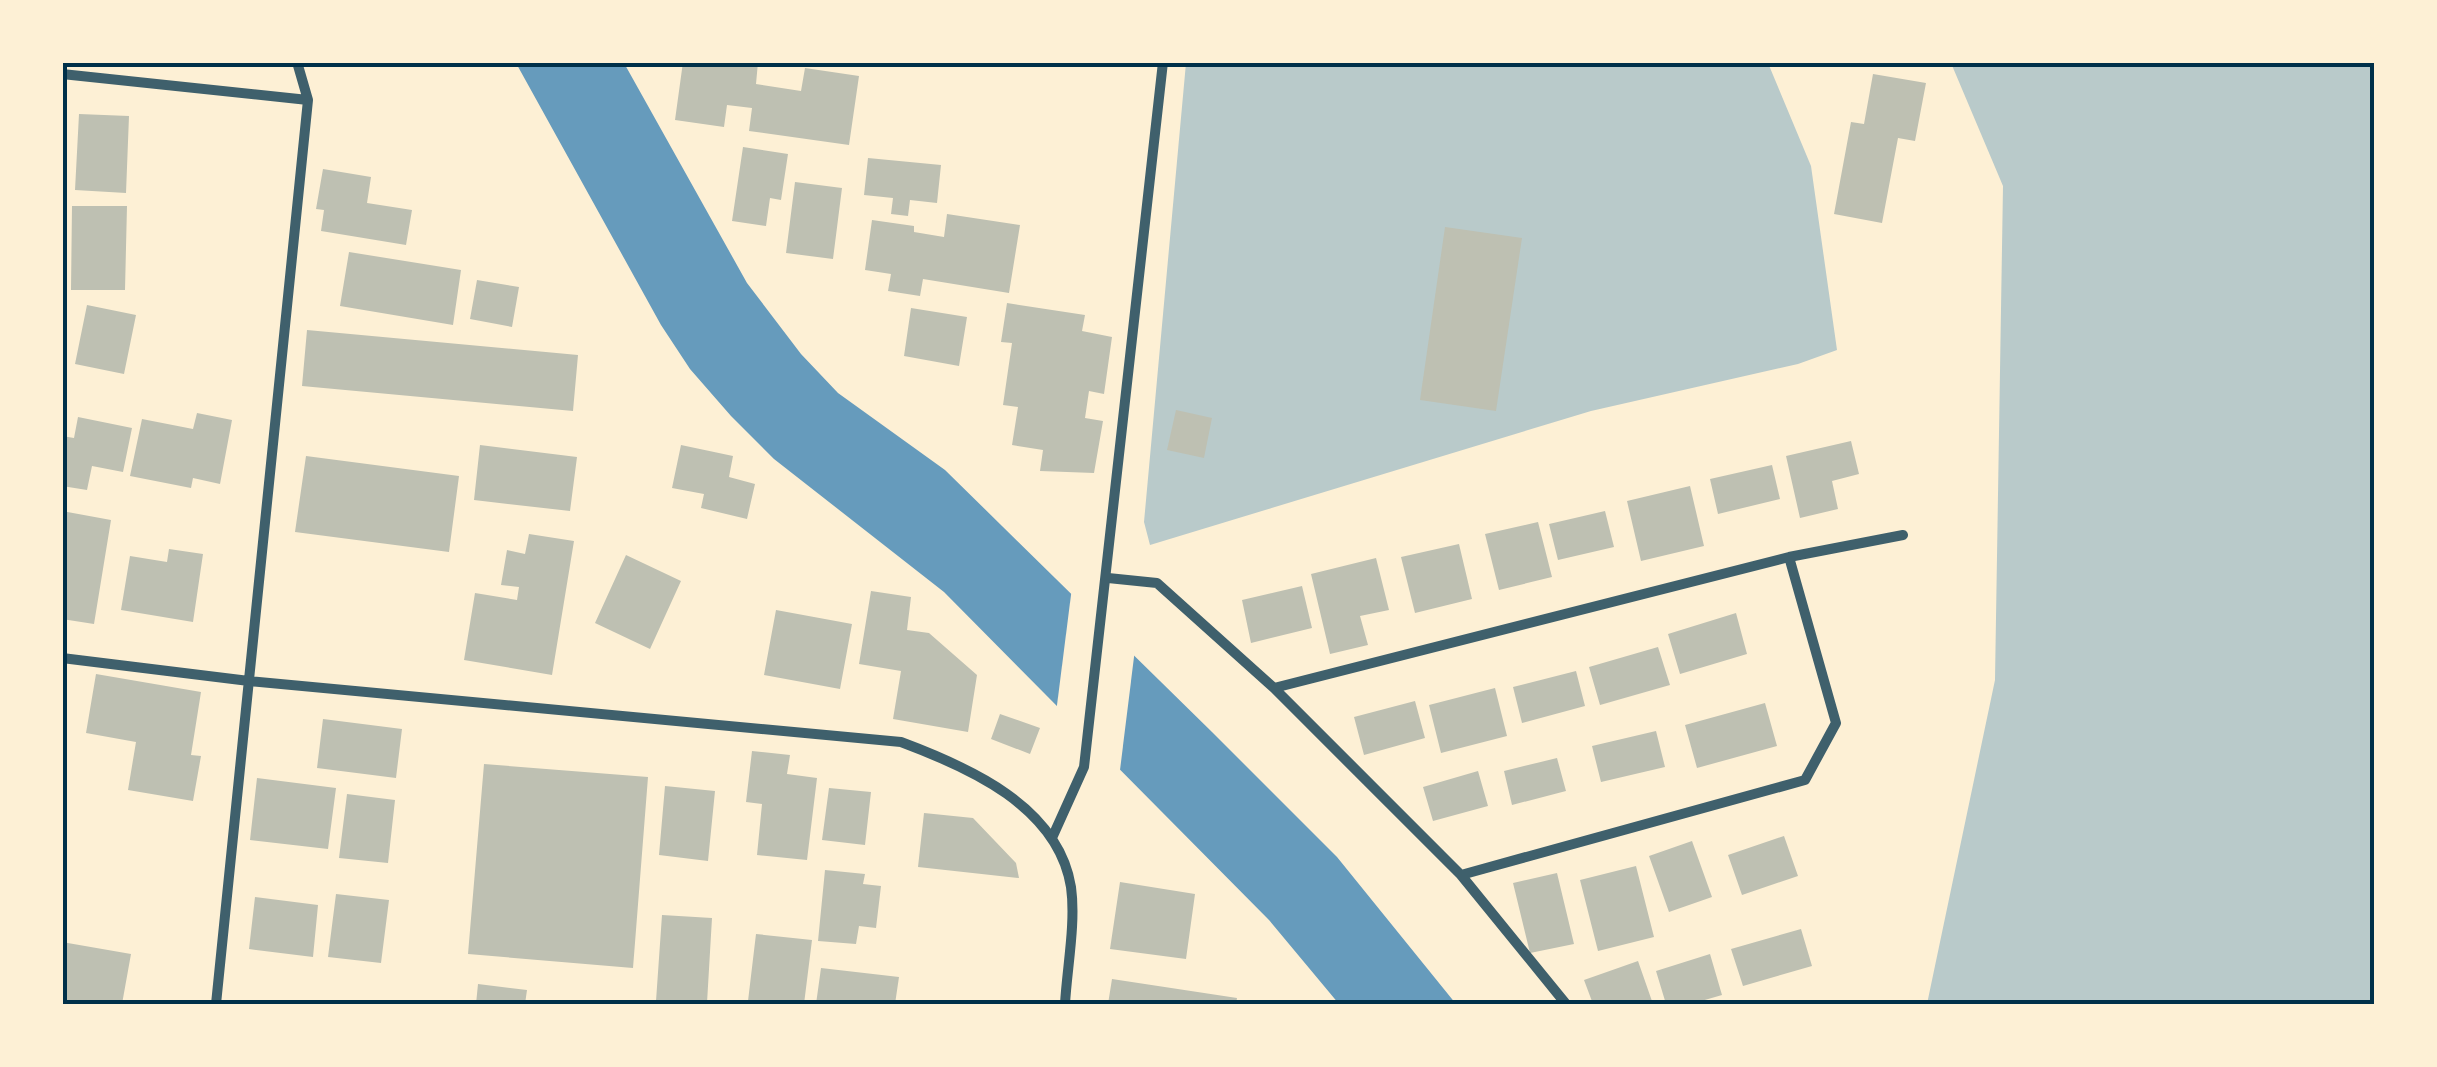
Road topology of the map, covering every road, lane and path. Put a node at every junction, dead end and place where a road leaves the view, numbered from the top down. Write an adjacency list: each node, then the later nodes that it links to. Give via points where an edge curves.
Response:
1 (297, 62): 4 (street)
2 (1163, 62): 7 (street)
3 (62, 74): 4 (street)
4 (308, 100): 9 (street)
5 (1903, 535): 6 (street)
6 (1790, 557): 10 (street); 12 (street, via 1836,722 1806,780)
7 (1108, 578): 10 (street, via 1157,583); 11 (street, via 1084,767)
8 (62, 658): 9 (street)
9 (249, 681): 11 (street, via 901,742 962,765 1022,806); 13 (street)
10 (1274, 688): 12 (street)
11 (1052, 838): 14 (street, via 1071,887)
12 (1461, 875): 15 (street)
13 (216, 1004)
14 (1065, 1004)
15 (1566, 1004)

